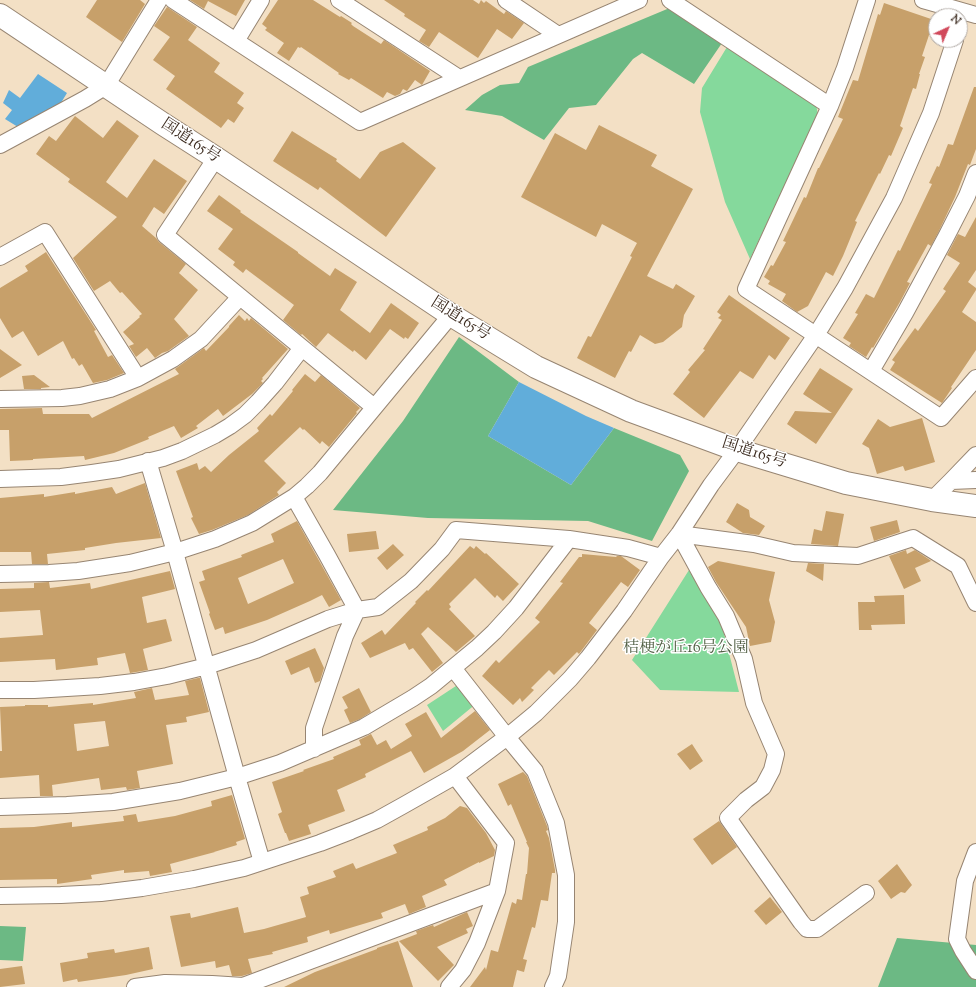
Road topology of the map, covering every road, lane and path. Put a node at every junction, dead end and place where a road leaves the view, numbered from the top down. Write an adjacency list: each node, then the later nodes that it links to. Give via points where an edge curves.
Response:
1 (159, 0): 16 (street)
2 (173, 0): 13 (street)
3 (261, 0): 13 (street)
4 (339, 0): 15 (street)
5 (506, 0): 12 (street)
6 (639, 0): 12 (street)
7 (670, 0): 17 (street)
8 (867, 0): 17 (street)
9 (922, 0): 10 (street)
10 (950, 8)
11 (0, 14): 16 (highway, 国道165号)
12 (558, 35): 15 (street)
13 (236, 41): 15 (street, via 360,122)
14 (952, 48): 25 (street, via 931,112 894,198)
15 (459, 78)
16 (106, 86): 18 (street); 19 (highway, 国道165号)
17 (830, 106): 25 (street, via 746,289)
18 (0, 145)
19 (216, 158): 23 (street, via 165,235); 24 (highway, 国道165号)
20 (976, 173): 21 (street)
21 (971, 199): 27 (street, via 946,237)
22 (0, 257): 28 (street, via 45,232)
23 (240, 297): 26 (street); 28 (street, via 201,339 173,360)
24 (451, 315): 31 (street); 32 (highway, 国道165号, via 536,367 631,411)
25 (816, 335): 27 (street); 32 (street)
26 (302, 348): 31 (street); 34 (street, via 275,383 245,415 215,435 182,451)
27 (871, 371): 29 (street, via 941,418)
28 (138, 378): 30 (street, via 110,389 80,396)
29 (976, 378)
30 (0, 399)
31 (374, 407): 38 (street, via 320,473)
32 (737, 450): 39 (highway, 国道165号, via 846,483); 41 (street)
33 (976, 454): 37 (street)
34 (148, 461): 35 (street, via 119,469 61,477); 43 (street)
35 (0, 479)
36 (976, 480): 37 (street)
37 (951, 481): 39 (street)
38 (294, 497): 43 (street, via 240,529); 47 (street)
39 (932, 500): 40 (highway, 国道165号)
40 (976, 506)
41 (679, 534): 44 (street); 46 (street, via 754,544 793,553 858,556 913,538 958,566); 59 (street, via 726,616 744,659 754,703 776,754 772,770 763,787 728,818 807,929 817,929)
42 (569, 539): 44 (street, via 628,548); 47 (street, via 456,530 442,549 410,581 378,607); 49 (street, via 516,608 494,632)
43 (175, 552): 45 (street, via 130,563 78,571); 48 (street)
44 (661, 557): 51 (street, via 624,611 570,680)
45 (0, 574)
46 (976, 603)
47 (357, 610): 48 (street, via 328,619 256,650); 52 (street, via 345,636 314,728)
48 (207, 666): 50 (street, via 167,676 100,686); 54 (street)
49 (453, 668): 51 (street); 52 (street, via 431,686 364,727)
50 (0, 690)
51 (507, 737): 53 (street); 65 (street, via 534,771 556,823 566,875 566,922 558,976)
52 (314, 749): 54 (street)
53 (454, 776): 57 (street, via 377,820); 58 (street, via 506,843)
54 (238, 777): 55 (street, via 180,791 113,802); 57 (street)
55 (0, 807)
56 (976, 852): 61 (street, via 965,881 957,939)
57 (262, 862): 60 (street, via 194,879 135,889 74,895)
58 (497, 891): 62 (street); 64 (street, via 477,943 463,970)
59 (866, 893)
60 (0, 896)
61 (976, 971)
62 (243, 986): 63 (street, via 165,983)
63 (134, 987)
64 (449, 987)
65 (553, 987)

